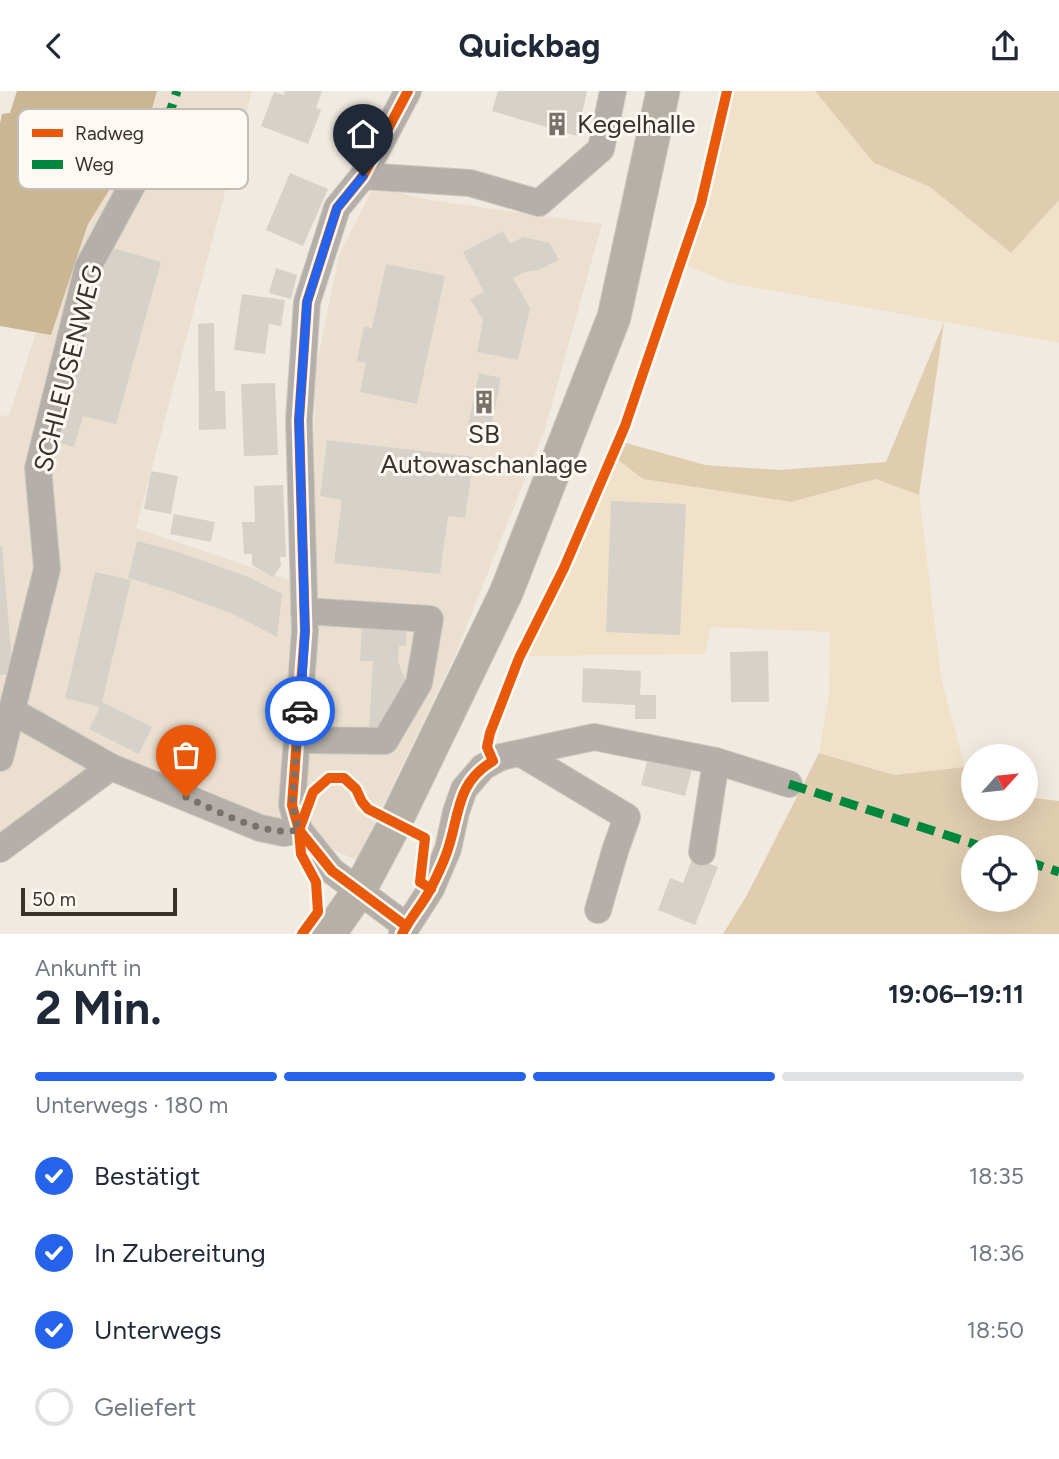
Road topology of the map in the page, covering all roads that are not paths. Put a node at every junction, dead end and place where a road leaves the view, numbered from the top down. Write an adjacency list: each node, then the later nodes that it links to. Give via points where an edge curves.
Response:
1 (408, 91): 4 (street)
2 (613, 91): 4 (street, via 601,149 539,203 470,183)
3 (663, 91): 17 (main road, via 614,317 506,593)
4 (363, 176): 6 (street, via 337,208 307,302 299,420)
5 (130, 189): 7 (street, SCHLEUSENWEG, via 88,267 38,468 47,569)
6 (304, 611): 8 (street); 8 (street, via 430,619 419,683 385,741)
7 (12, 711): 10 (street, SCHLEUSENWEG); 12 (street)
8 (298, 740): 14 (street, via 292,805)
9 (520, 753): 11 (street, via 594,737); 18 (street, via 627,817); 19 (street, via 483,767 464,789 444,859)
10 (0, 758)
11 (716, 761): 13 (street); 16 (street)
12 (111, 767): 14 (street, via 260,828 285,833); 15 (street)
13 (789, 784)
14 (299, 830): 17 (street, via 332,871)
15 (0, 849)
16 (702, 852)
17 (359, 891): 19 (street); 20 (main road)
18 (598, 910)
19 (404, 930)
20 (329, 934)

